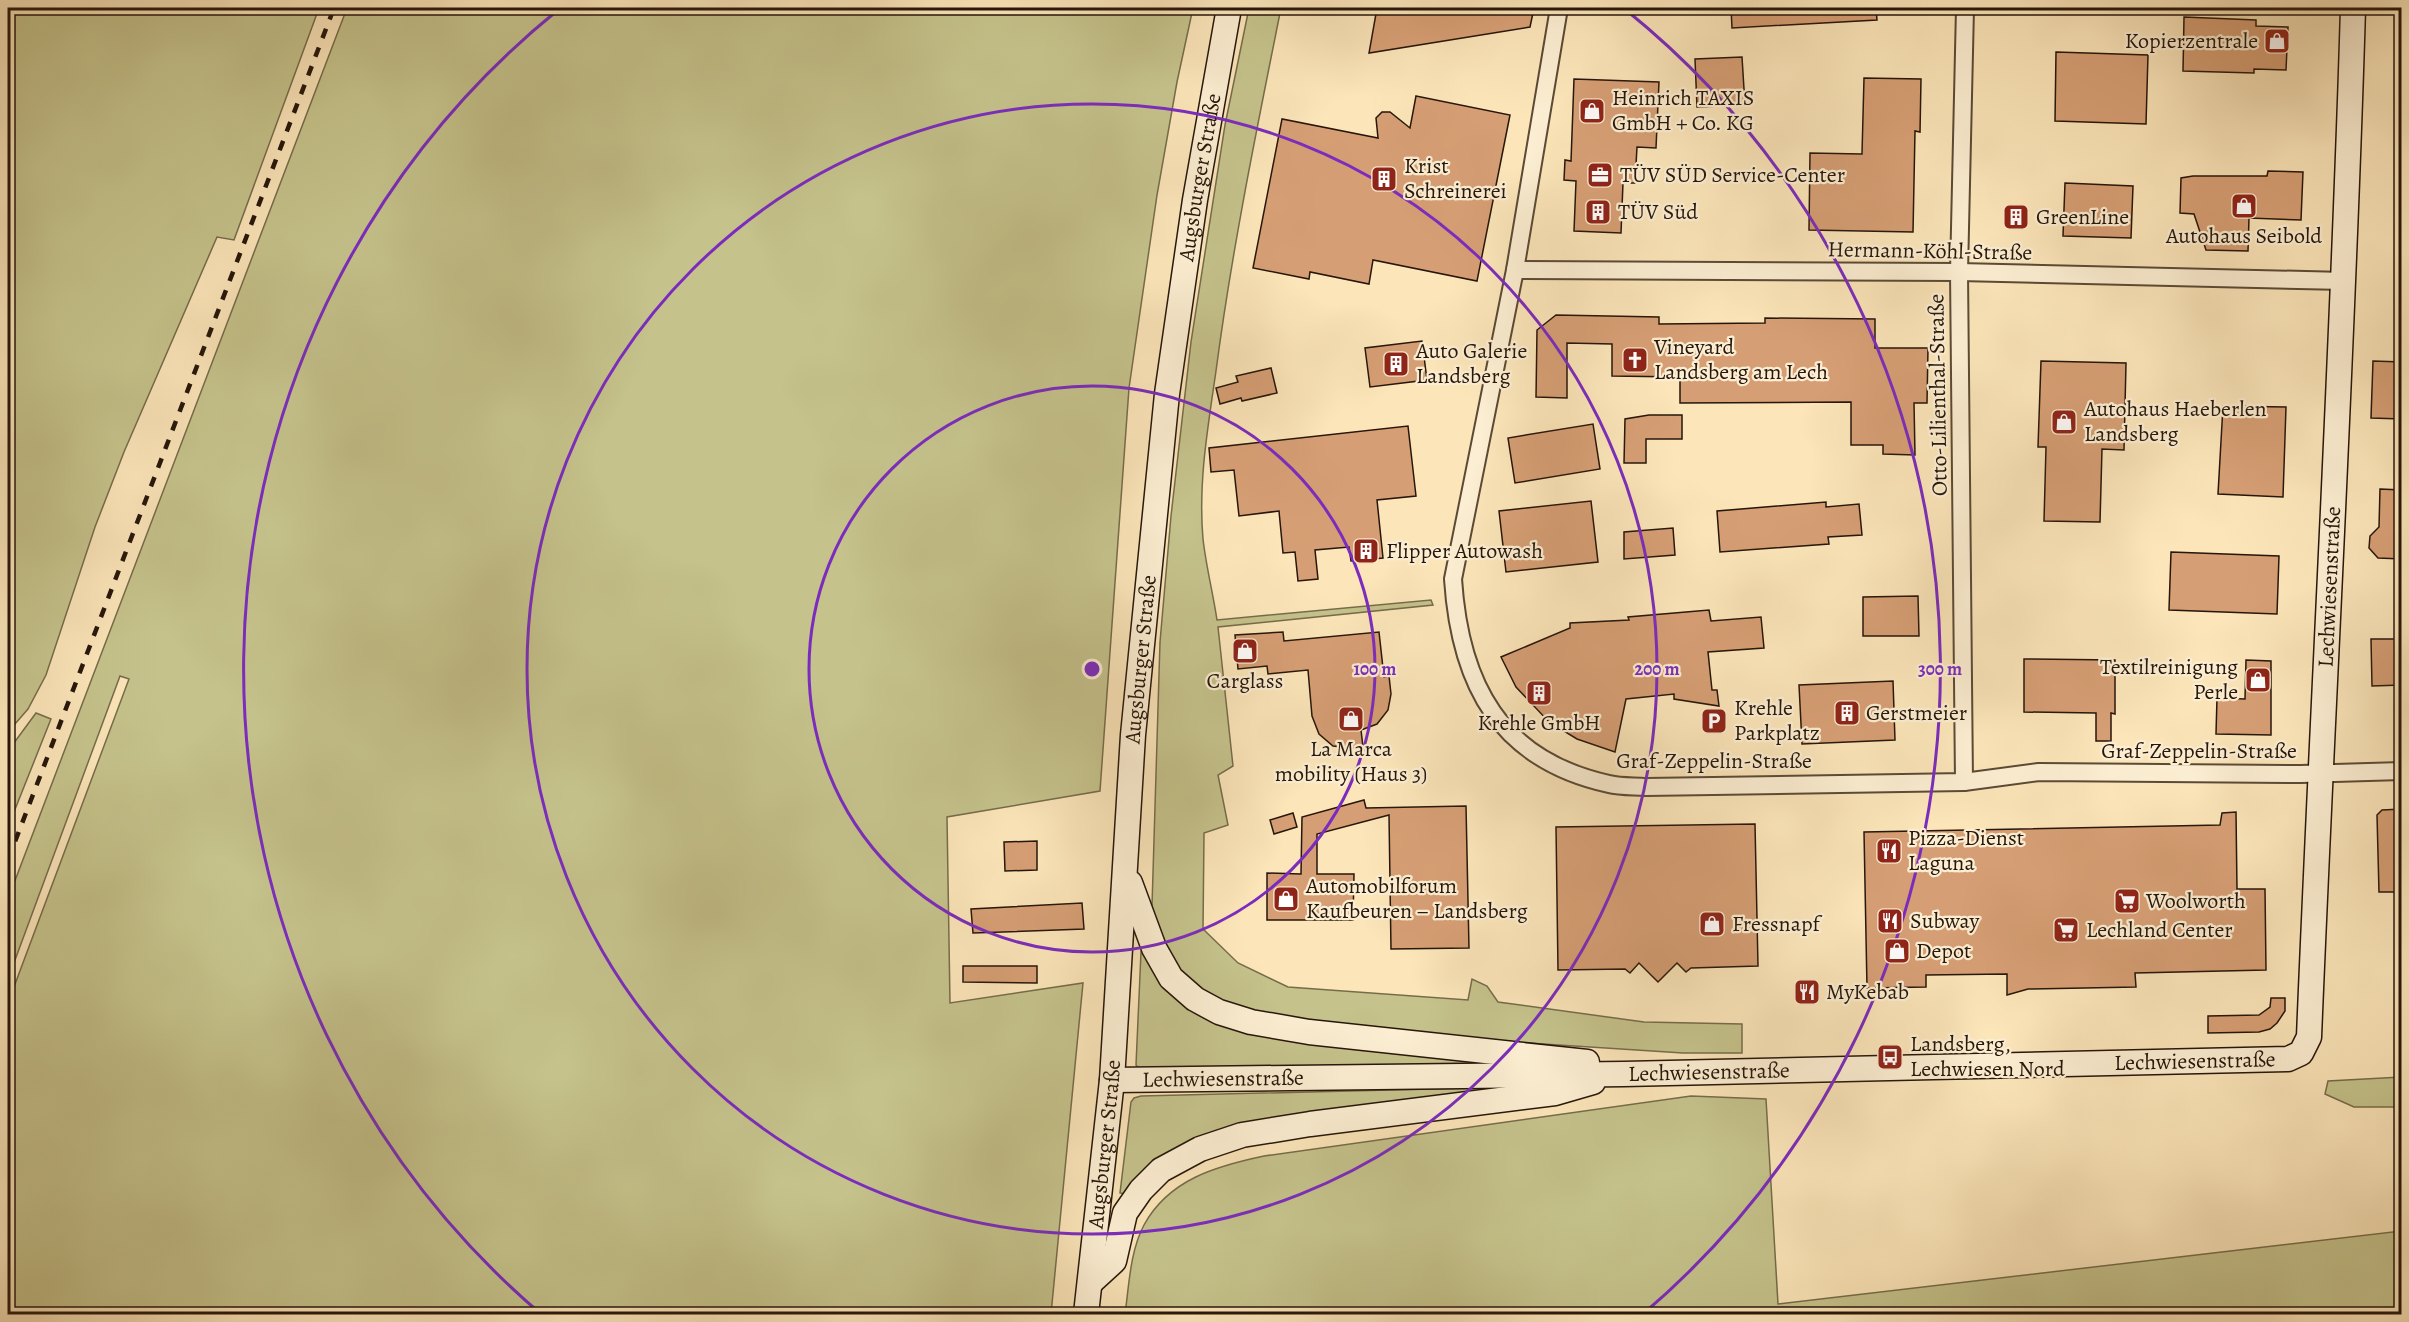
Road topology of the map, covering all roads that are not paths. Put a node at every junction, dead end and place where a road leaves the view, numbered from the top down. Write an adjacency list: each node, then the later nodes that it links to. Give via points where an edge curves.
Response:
1 (1229, 8): 11 (main road, Augsburger Straße, via 1195,200 1167,394 1133,735)
2 (1559, 8): 5 (street, Graf-Zeppelin-Straße)
3 (1965, 8): 6 (street, Otto-Lilienthal-Straße)
4 (2352, 8): 7 (main road, Lechwiesenstraße)
5 (1515, 270): 6 (street, Hermann-Köhl-Straße); 10 (street, Graf-Zeppelin-Straße, via 1453,579 1455,612 1469,668 1482,696 1503,725 1537,757 1611,785)
6 (1959, 272): 7 (street, Hermann-Köhl-Straße); 10 (street, Otto-Lilienthal-Straße)
7 (2345, 281): 9 (main road, Lechwiesenstraße)
8 (2402, 771): 9 (street, Graf-Zeppelin-Straße)
9 (2319, 773): 10 (street, Graf-Zeppelin-Straße, via 2039,772); 12 (main road, Lechwiesenstraße, via 2309,1036 2305,1048 2295,1057)
10 (1964, 782)
11 (1126, 869): 12 (main road, via 1154,948 1171,978 1219,1012 1309,1032); 14 (main road, Augsburger Straße)
12 (1675, 1072): 13 (main road, Lechwiesenstraße)
13 (1624, 1074): 14 (main road, Lechwiesenstraße); 15 (main road, via 1555,1094 1310,1124 1242,1135 1200,1149 1161,1170 1141,1190 1125,1213 1114,1261)
14 (1112, 1080): 15 (main road, Augsburger Straße)
15 (1090, 1283): 16 (main road, Augsburger Straße)
16 (1086, 1314)

